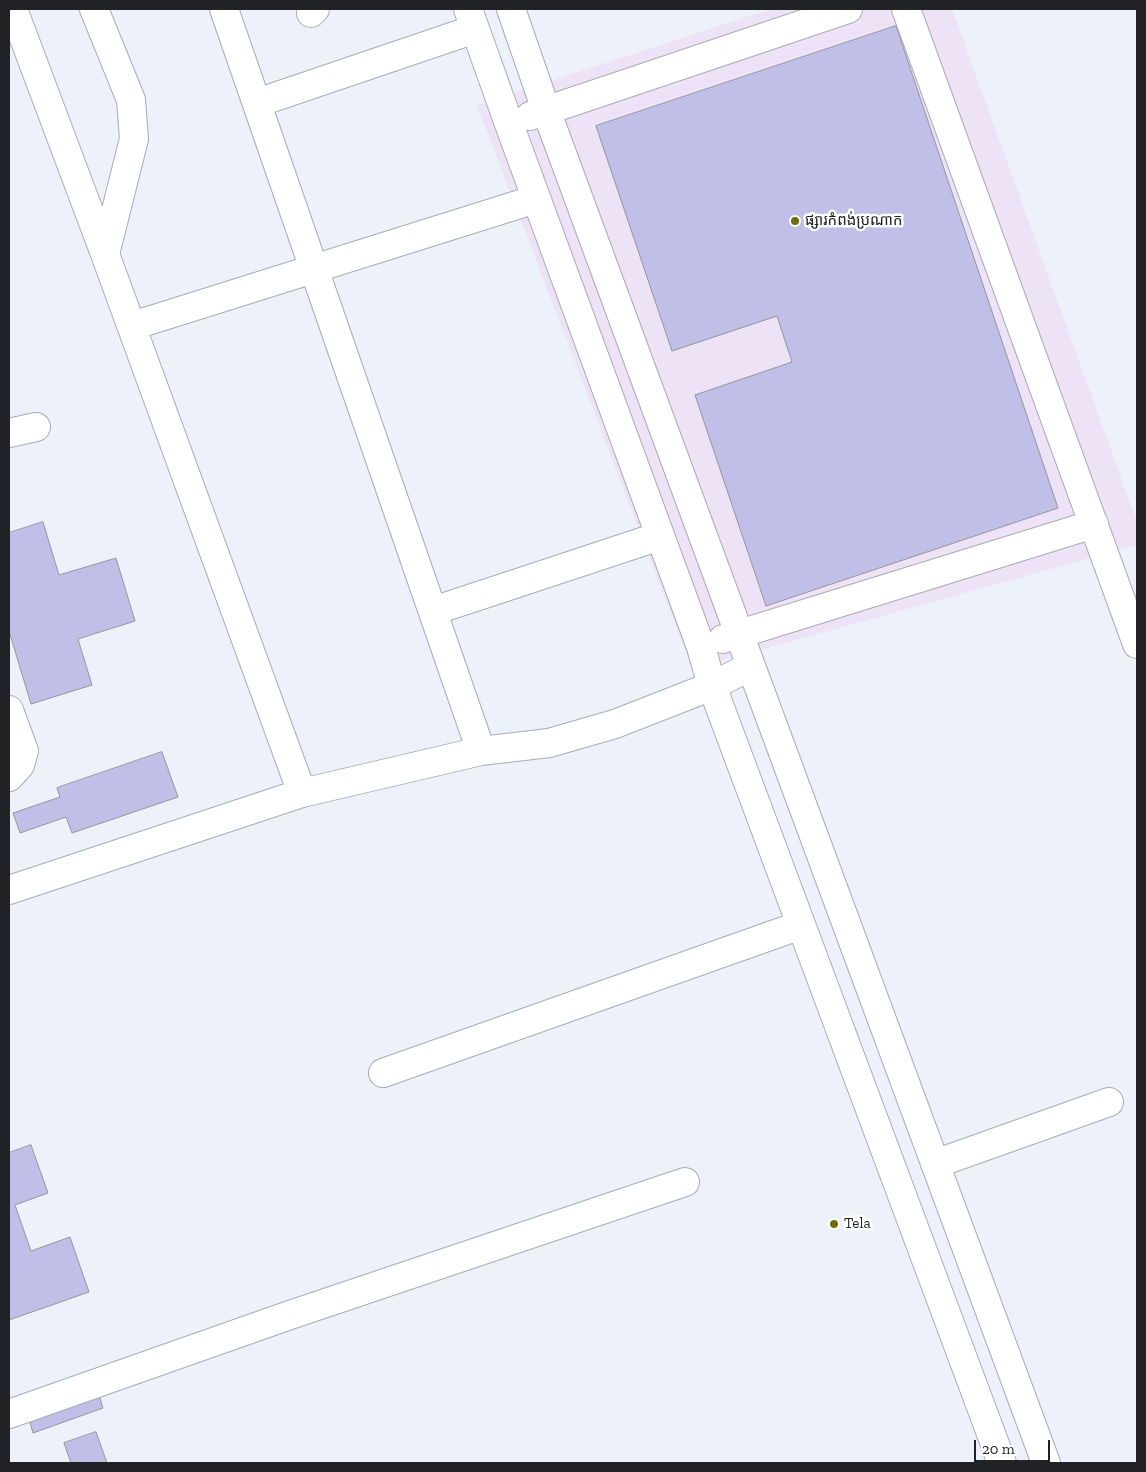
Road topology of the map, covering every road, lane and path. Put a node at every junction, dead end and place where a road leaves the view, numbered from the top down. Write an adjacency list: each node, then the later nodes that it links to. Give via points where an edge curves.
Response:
1 (13, 9): 12 (street)
2 (94, 9): 12 (street, via 131,100 134,139)
3 (224, 9): 8 (street)
4 (511, 9): 9 (street)
5 (848, 9): 9 (street)
6 (906, 9): 17 (street)
7 (472, 19): 8 (street); 10 (street)
8 (257, 103): 13 (street)
9 (546, 110): 10 (street); 20 (street)
10 (509, 124): 11 (street)
11 (536, 199): 13 (street); 18 (street)
12 (106, 254): 14 (street)
13 (314, 269): 14 (street); 19 (street)
14 (132, 326): 28 (street)
15 (36, 427): 16 (street)
16 (9, 433)
17 (1094, 524): 20 (street); 21 (street)
18 (660, 536): 19 (street); 22 (street)
19 (433, 611): 26 (street)
20 (739, 633): 22 (street); 23 (street)
21 (1137, 644)
22 (701, 647): 24 (street)
23 (751, 666): 24 (street); 33 (street)
24 (712, 686): 26 (street, via 615,724 549,743); 30 (street)
25 (9, 710): 27 (street, via 24,751 20,765)
26 (481, 751): 28 (street)
27 (9, 777)
28 (302, 793): 29 (street)
29 (9, 890)
30 (801, 925): 31 (street); 36 (street)
31 (384, 1073)
32 (1109, 1102): 33 (street)
33 (935, 1164): 37 (street)
34 (685, 1182): 35 (street, via 290,1314)
35 (9, 1414)
36 (1002, 1463)
37 (1046, 1463)

